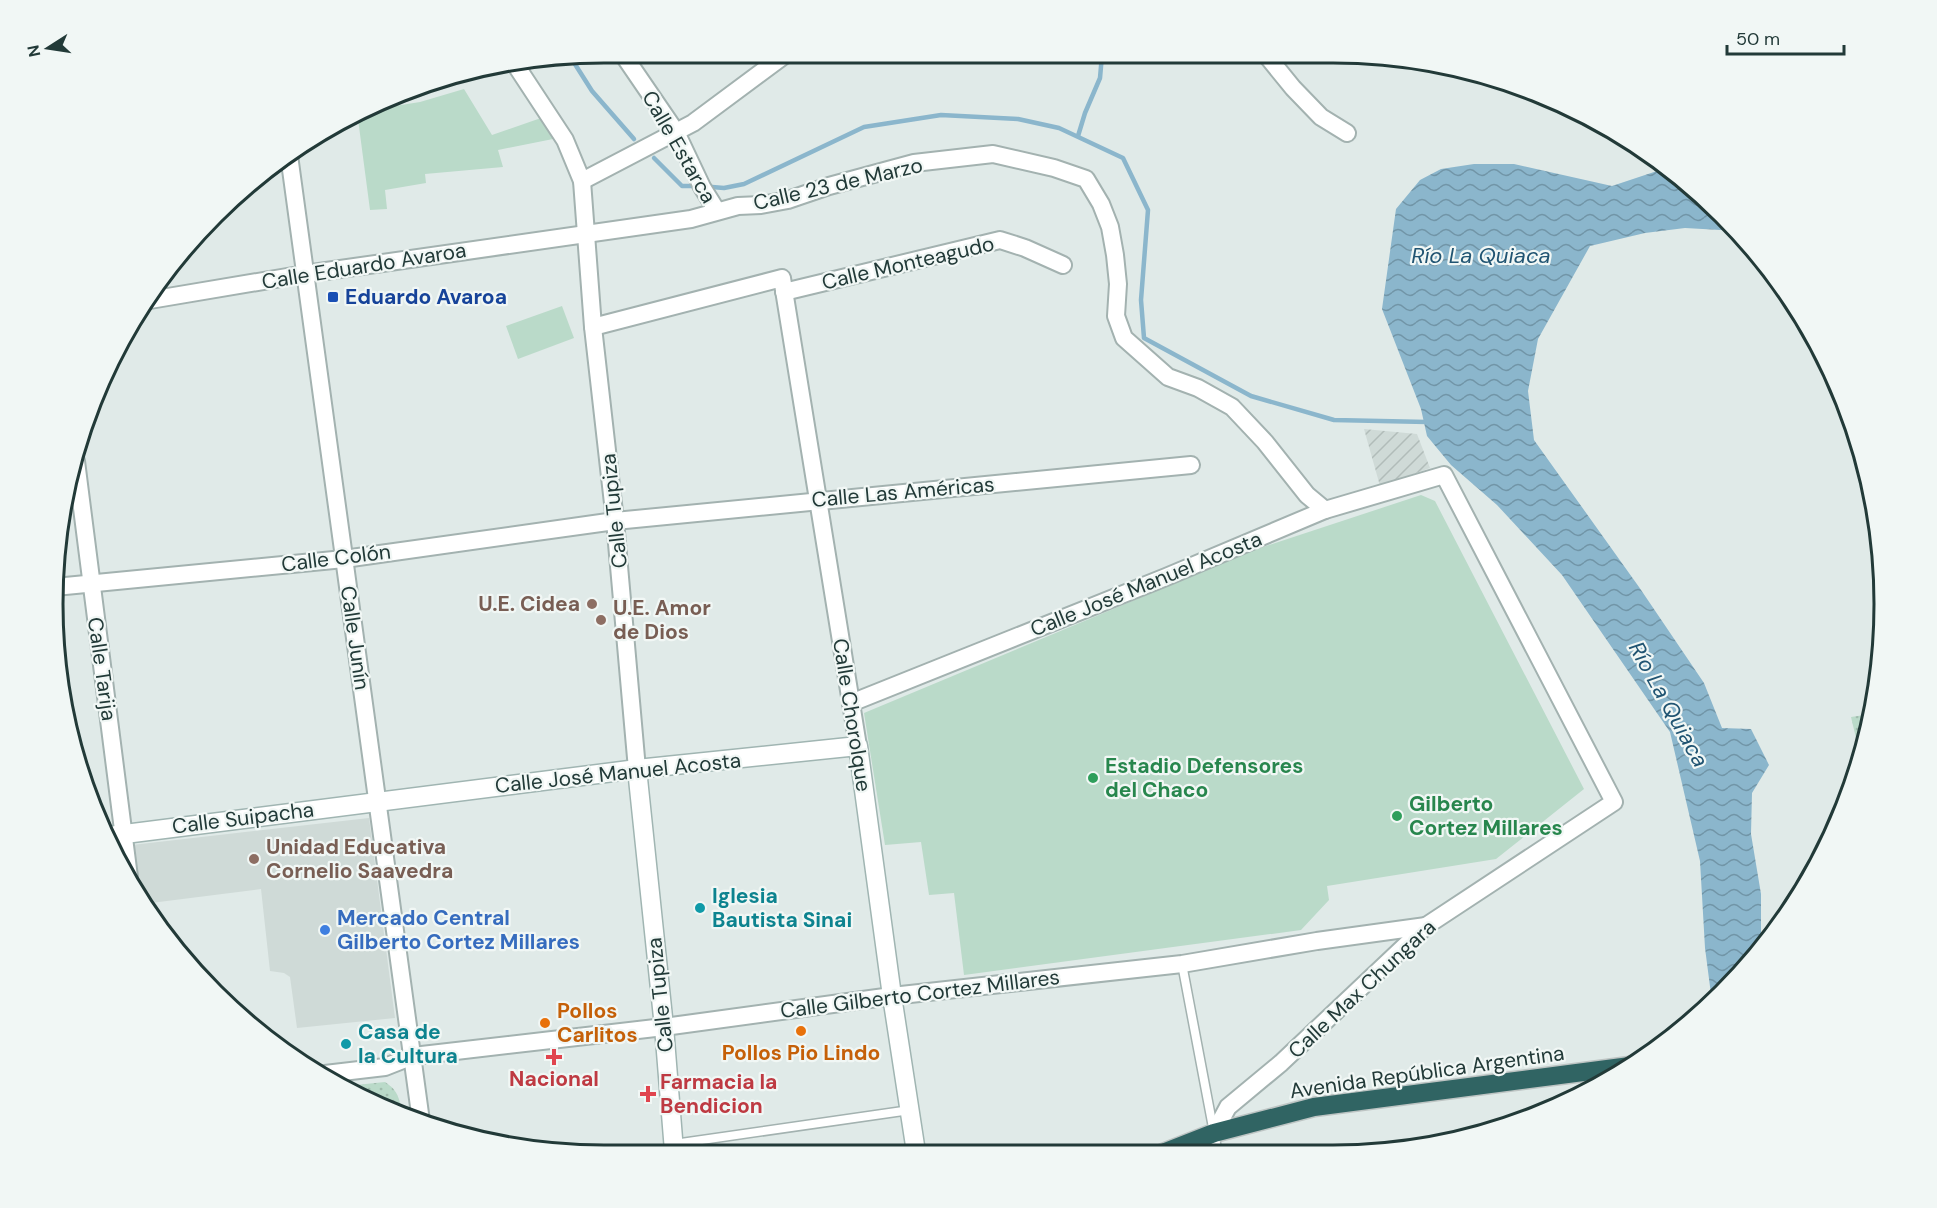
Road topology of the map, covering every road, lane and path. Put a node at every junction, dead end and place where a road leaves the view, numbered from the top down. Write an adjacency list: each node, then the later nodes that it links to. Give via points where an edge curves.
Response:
1 (629, 63): 5 (street, Calle Estarca)
2 (774, 63): 5 (street)
3 (1273, 63): 6 (street, via 1321,117)
4 (519, 70): 8 (street, Calle Tupiza, via 565,140)
5 (676, 132): 8 (street); 9 (street, Calle Estarca)
6 (1347, 133)
7 (290, 164): 12 (street, Calle Junín)
8 (582, 182): 10 (street, Calle Tupiza)
9 (717, 211): 10 (street, Calle 23 de Marzo, via 691,219); 19 (street, Calle 23 de Marzo, via 788,200 914,163 993,154 1086,179 1110,227 1118,284 1116,316 1124,338 1168,378 1198,388 1232,407 1307,495)
10 (585, 234): 12 (street, Calle Eduardo Avaroa); 15 (street, Calle Tupiza)
11 (1063, 265): 13 (street, Calle Monteagudo, via 1000,240)
12 (305, 274): 14 (street, Calle Eduardo Avaroa); 21 (street, Calle Junín)
13 (783, 285): 15 (street, Calle Monteagudo); 18 (street, Calle Chorolque)
14 (157, 299)
15 (593, 327): 20 (street, Calle Tupiza)
16 (1191, 465): 18 (street, Calle Las Américas)
17 (78, 477): 22 (street, Calle Tarija)
18 (818, 501): 20 (street, Calle Las Américas); 24 (street, Calle Chorolque)
19 (1325, 510): 24 (street, Calle José Manuel Acosta); 28 (street, Calle José Manuel Acosta, via 1444,475)
20 (615, 521): 21 (street, Calle Colón); 26 (street, Calle Tupiza)
21 (344, 559): 22 (street, Calle Colón); 27 (street, Calle Junín)
22 (91, 583): 23 (street, Calle Colón); 29 (street, Calle Tarija)
23 (64, 586)
24 (851, 703): 25 (street, Calle Chorolque)
25 (858, 746): 26 (street, Calle José Manuel Acosta); 32 (street, Calle Chorolque)
26 (637, 769): 27 (street, Calle José Manuel Acosta); 33 (street, Calle Tupiza)
27 (378, 801): 29 (street, Calle Suipacha); 34 (street, Calle Junín)
28 (1614, 802): 30 (street, Calle Max Chungara)
29 (116, 835)
30 (1426, 926): 31 (street, Calle Gilberto Cortez Millares); 39 (street, Calle Max Chungara, via 1281,1063 1227,1107)
31 (1182, 964): 32 (street, Calle Gilberto Cortez Millares); 39 (lane)
32 (892, 996): 33 (street, Calle Gilberto Cortez Millares); 37 (street, Calle Chorolque)
33 (664, 1027): 34 (street, Calle Gilberto Cortez Millares); 40 (street, Calle Tupiza)
34 (413, 1056): 36 (street, Calle Gilberto Cortez Millares, via 385,1067); 38 (street, Calle Junín)
35 (1610, 1069): 39 (highway, Avenida República Argentina, via 1314,1107)
36 (333, 1073)
37 (910, 1110): 41 (lane); 42 (street, Calle Chorolque)
38 (420, 1112)
39 (1215, 1133): 43 (highway, Avenida República Argentina); 44 (lane)
40 (674, 1145)
41 (693, 1145)
42 (915, 1145)
43 (1185, 1145)
44 (1217, 1145)

